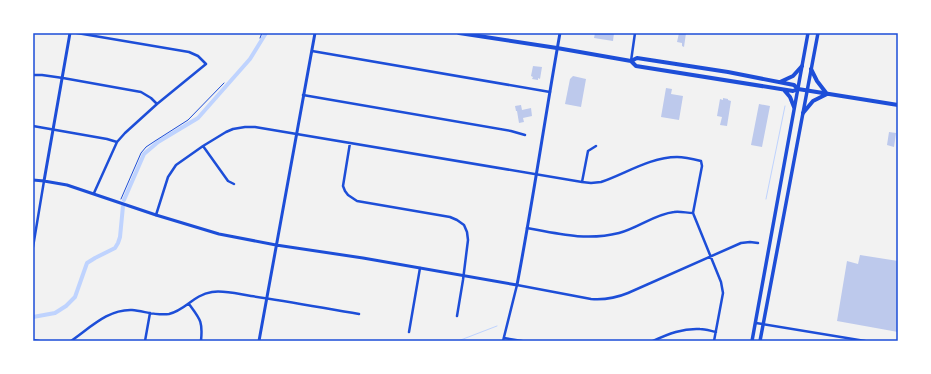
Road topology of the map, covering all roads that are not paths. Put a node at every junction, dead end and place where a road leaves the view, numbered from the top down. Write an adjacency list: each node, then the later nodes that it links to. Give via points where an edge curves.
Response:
1 (70, 33): 15 (street)
2 (77, 33): 23 (street, via 189,52 206,64)
3 (315, 33): 10 (street)
4 (459, 33): 9 (highway)
5 (560, 33): 9 (street)
6 (635, 33): 11 (street)
7 (808, 33): 12 (main road)
8 (818, 33): 13 (main road)
9 (558, 48): 11 (highway); 20 (street)
10 (312, 51): 20 (street); 22 (street)
11 (630, 61): 16 (highway, via 637,58); 18 (highway, via 636,66)
12 (802, 66): 16 (highway, via 793,76); 17 (main road)
13 (811, 69): 19 (main road); 21 (highway)
14 (33, 75): 15 (street)
15 (63, 78): 23 (street, via 141,92); 28 (street)
16 (780, 82): 17 (highway, via 794,85)
17 (798, 89): 18 (highway); 19 (highway); 25 (main road)
18 (784, 90): 25 (highway)
19 (807, 91): 21 (highway); 26 (main road)
20 (550, 92): 35 (street)
21 (827, 94): 24 (highway); 26 (highway, via 813,101)
22 (304, 95): 29 (street); 30 (street, via 511,131)
23 (157, 104): 31 (street)
24 (898, 106)
25 (794, 107): 57 (main road)
26 (803, 114): 58 (main road)
27 (33, 126): 28 (street)
28 (53, 130): 31 (street); 37 (street)
29 (296, 134): 32 (street); 33 (street, via 245,127 226,132); 46 (street)
30 (526, 136)
31 (118, 142): 40 (street)
32 (350, 143): 35 (street); 50 (street, via 343,186 348,195 357,201 457,220 464,225 467,232)
33 (203, 146): 39 (street, via 228,181); 42 (street, via 173,169)
34 (596, 146): 38 (street, via 588,151)
35 (537, 175): 38 (street); 43 (street)
36 (33, 180): 37 (street)
37 (44, 180): 40 (street); 44 (street)
38 (582, 182): 41 (street, via 601,182 669,157 694,159 701,161 702,166)
39 (234, 184)
40 (94, 193): 42 (street)
41 (693, 213): 43 (street, via 666,213 621,232 602,236 574,237); 48 (street)
42 (156, 215): 46 (street, via 219,234)
43 (527, 228): 51 (street)
44 (34, 231): 47 (street)
45 (758, 243): 48 (street, via 741,243)
46 (276, 245): 49 (street); 52 (street)
47 (33, 247)
48 (710, 257): 51 (street, via 614,298 591,299); 60 (street, via 724,292)
49 (420, 268): 50 (street); 59 (street)
50 (464, 276): 51 (street); 56 (street)
51 (517, 285): 61 (street)
52 (267, 298): 53 (street, via 213,292 197,297); 55 (street); 67 (street)
53 (189, 304): 54 (street, via 169,313); 66 (street, via 201,323)
54 (150, 313): 64 (street, via 131,310 110,314); 65 (street)
55 (359, 314)
56 (457, 316)
57 (756, 323): 58 (street); 71 (main road)
58 (763, 324): 72 (main road); 73 (street)
59 (409, 332)
60 (716, 332): 69 (street, via 700,329 683,330); 70 (street)
61 (503, 339): 68 (street)
62 (33, 340): 63 (street)
63 (39, 341)
64 (71, 341)
65 (145, 341)
66 (201, 341)
67 (259, 341)
68 (522, 341)
69 (653, 341)
70 (714, 341)
71 (752, 341)
72 (760, 341)
73 (864, 341)

